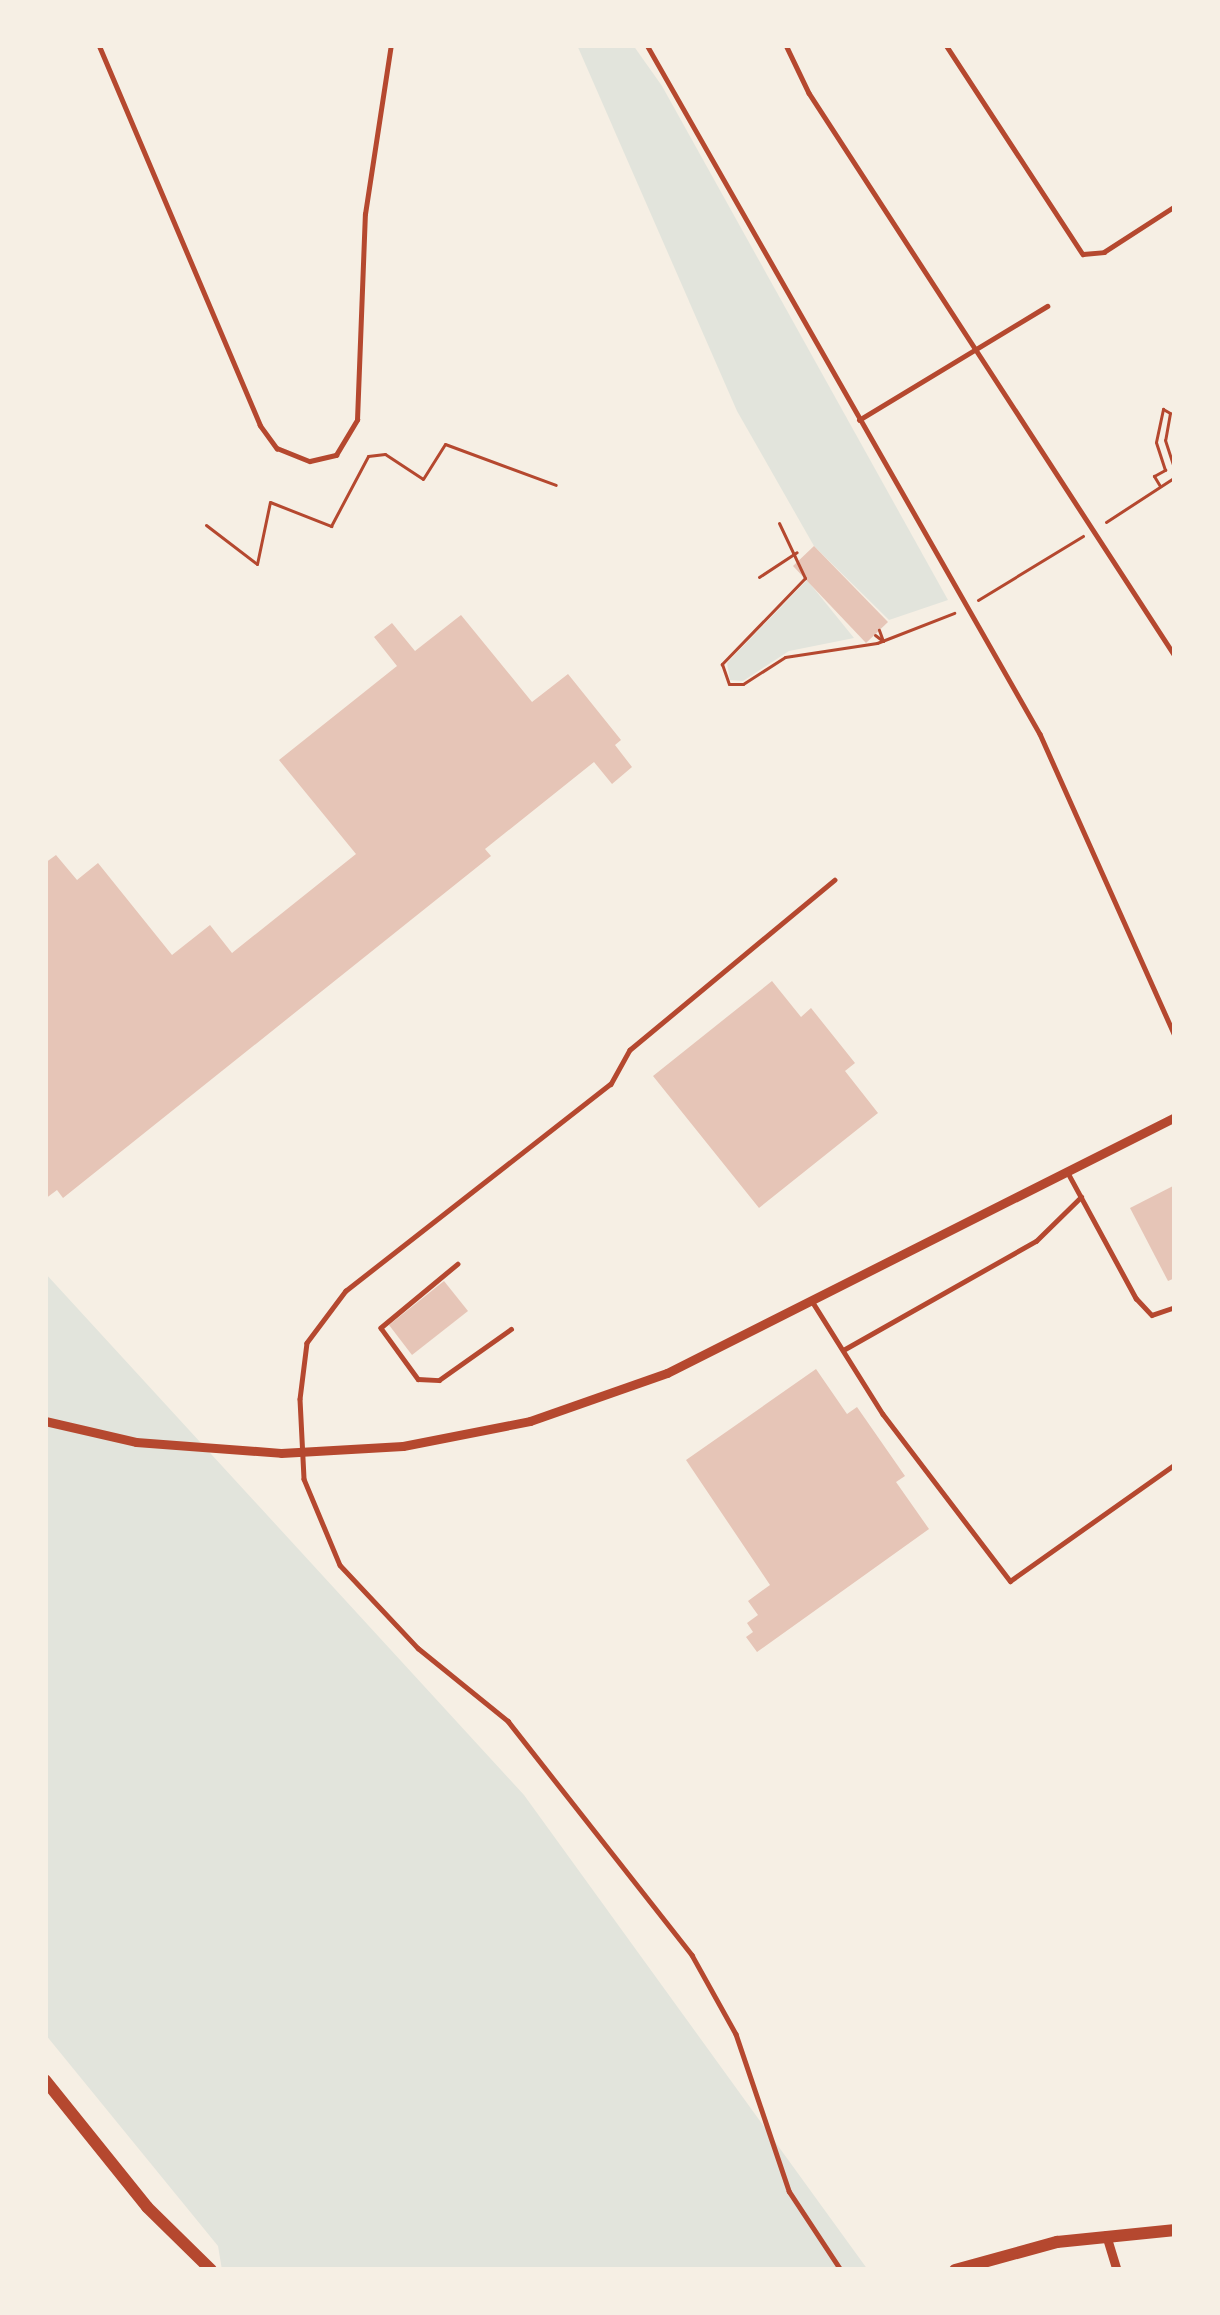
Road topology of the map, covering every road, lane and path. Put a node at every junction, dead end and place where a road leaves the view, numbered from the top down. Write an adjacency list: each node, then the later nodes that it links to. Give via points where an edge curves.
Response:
1 (99, 45): 2 (lane, via 260,425 277,448 310,461 336,455 357,421 365,214)
2 (392, 45)
3 (647, 45): 9 (lane)
4 (786, 45): 8 (lane, via 808,93)
5 (946, 45): 6 (lane, via 1083,254 1105,252)
6 (1175, 206)
7 (1047, 306): 8 (lane)
8 (976, 349): 9 (lane); 15 (lane)
9 (859, 421): 19 (lane)
10 (1175, 474): 12 (path); 12 (path, via 1165,440 1171,413 1162,409 1156,442 1165,470 1154,476)
11 (556, 485): 14 (path, via 445,444 423,479 385,454 368,456 331,526 270,502 256,564)
12 (1161, 488): 15 (path)
13 (779, 523): 16 (path)
14 (206, 525)
15 (1095, 529): 19 (path); 22 (lane)
16 (799, 551): 17 (path); 18 (path); 21 (path, via 801,589 726,659 723,679 743,685 784,657)
17 (806, 554)
18 (759, 577)
19 (968, 607): 21 (path); 24 (lane, via 1040,734)
20 (877, 633): 21 (path)
21 (883, 641)
22 (1175, 656)
23 (835, 880): 34 (lane, via 630,1050 611,1084 330,1307 303,1361)
24 (1175, 1036)
25 (1175, 1118): 26 (street)
26 (1067, 1171): 27 (lane); 29 (street)
27 (1082, 1197): 30 (lane, via 1136,1298 1152,1315); 32 (lane, via 1036,1241)
28 (458, 1264): 31 (lane, via 381,1328 418,1379 439,1380)
29 (811, 1300): 32 (lane); 34 (street, via 667,1373 530,1421 404,1446)
30 (1175, 1307)
31 (511, 1329)
32 (842, 1350): 35 (lane, via 1010,1582)
33 (45, 1421): 34 (street, via 192,1449)
34 (300, 1453): 40 (lane, via 314,1509 349,1577 418,1648 508,1721 709,1980 736,2034 789,2191)
35 (1175, 1464)
36 (45, 2080): 39 (street, via 147,2207)
37 (1175, 2230): 38 (street)
38 (1106, 2234): 41 (street); 42 (street)
39 (212, 2270)
40 (841, 2270)
41 (955, 2270)
42 (1118, 2270)

